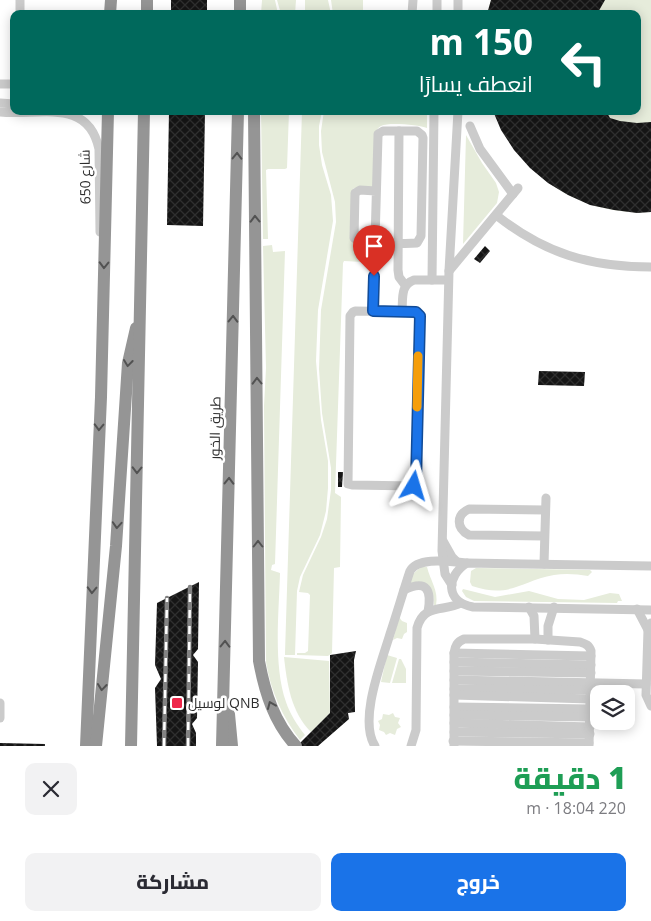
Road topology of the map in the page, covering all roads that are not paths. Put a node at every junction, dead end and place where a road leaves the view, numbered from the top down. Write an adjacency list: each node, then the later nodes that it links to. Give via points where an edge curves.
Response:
1 (10, 112): 9 (street, شارع 650)
2 (72, 115): 16 (street, شارع 650, via 83,120 92,130 99,149 99,227)
3 (108, 115): 16 (highway)
4 (144, 115): 23 (highway)
5 (238, 115): 48 (highway, طريق الخور, one-way to 5)
6 (254, 115): 59 (highway, one-way to 6, via 269,702 259,661)
7 (434, 115): 19 (street)
8 (458, 115): 18 (street)
9 (0, 120)
10 (470, 126): 13 (street, via 480,149 516,191)
11 (399, 131): 12 (street, via 378,134); 15 (street); 15 (street, via 417,131 423,138 420,240 417,243)
12 (376, 191): 14 (street); 14 (street, via 360,190 355,194 353,225 356,240)
13 (496, 214): 17 (street, via 531,240 560,253 612,266); 18 (street)
14 (375, 242): 15 (street); 21 (street)
15 (398, 243): 20 (street, via 399,277)
16 (105, 246): 54 (highway, one-way to 54)
17 (651, 267)
18 (448, 276): 19 (street); 27 (street)
19 (432, 280): 20 (street, via 414,280)
20 (405, 285): 22 (street)
21 (373, 311): 22 (street); 22 (street, via 355,311 350,316 348,484 352,485 414,486 416,482 420,316 416,312)
22 (402, 312)
23 (141, 316): 55 (highway, one-way to 55, via 128,363 116,546); 56 (highway, one-way to 56)
24 (546, 498): 25 (street)
25 (545, 510): 26 (street); 26 (street, via 469,509 459,520 460,528 468,535)
26 (544, 536): 31 (street)
27 (443, 540): 28 (street); 29 (street)
28 (442, 562): 29 (street); 33 (street); 34 (street, via 415,564)
29 (457, 562): 30 (street)
30 (467, 563): 31 (street); 33 (street, via 456,571)
31 (544, 564): 32 (street)
32 (651, 566)
33 (452, 585): 35 (street, via 454,595)
34 (404, 590): 40 (street, via 415,585 426,589 430,599); 60 (street, via 372,696 370,723)
35 (461, 603): 36 (street, via 473,607); 40 (street)
36 (529, 607): 37 (street); 42 (street, via 534,616)
37 (554, 608): 38 (street); 43 (street, via 548,626)
38 (637, 609): 39 (street); 41 (street)
39 (651, 610)
40 (428, 612): 61 (street, via 417,628 416,730)
41 (649, 626): 46 (street)
42 (535, 639): 43 (street); 44 (street, via 458,642)
43 (548, 640): 45 (street, via 586,644 591,651)
44 (454, 675): 45 (street); 45 (street); 45 (street); 52 (street)
45 (591, 678): 46 (street); 47 (street)
46 (646, 684): 50 (street)
47 (591, 685)
48 (224, 692): 57 (highway, طريق الخور); 58 (highway)
49 (0, 703): 51 (street)
50 (651, 706)
51 (0, 718)
52 (454, 727): 53 (street); 53 (street); 53 (street)
53 (590, 729)
54 (86, 746)
55 (96, 746)
56 (131, 746)
57 (222, 746)
58 (232, 746)
59 (296, 746)
60 (375, 746)
61 (411, 746)

